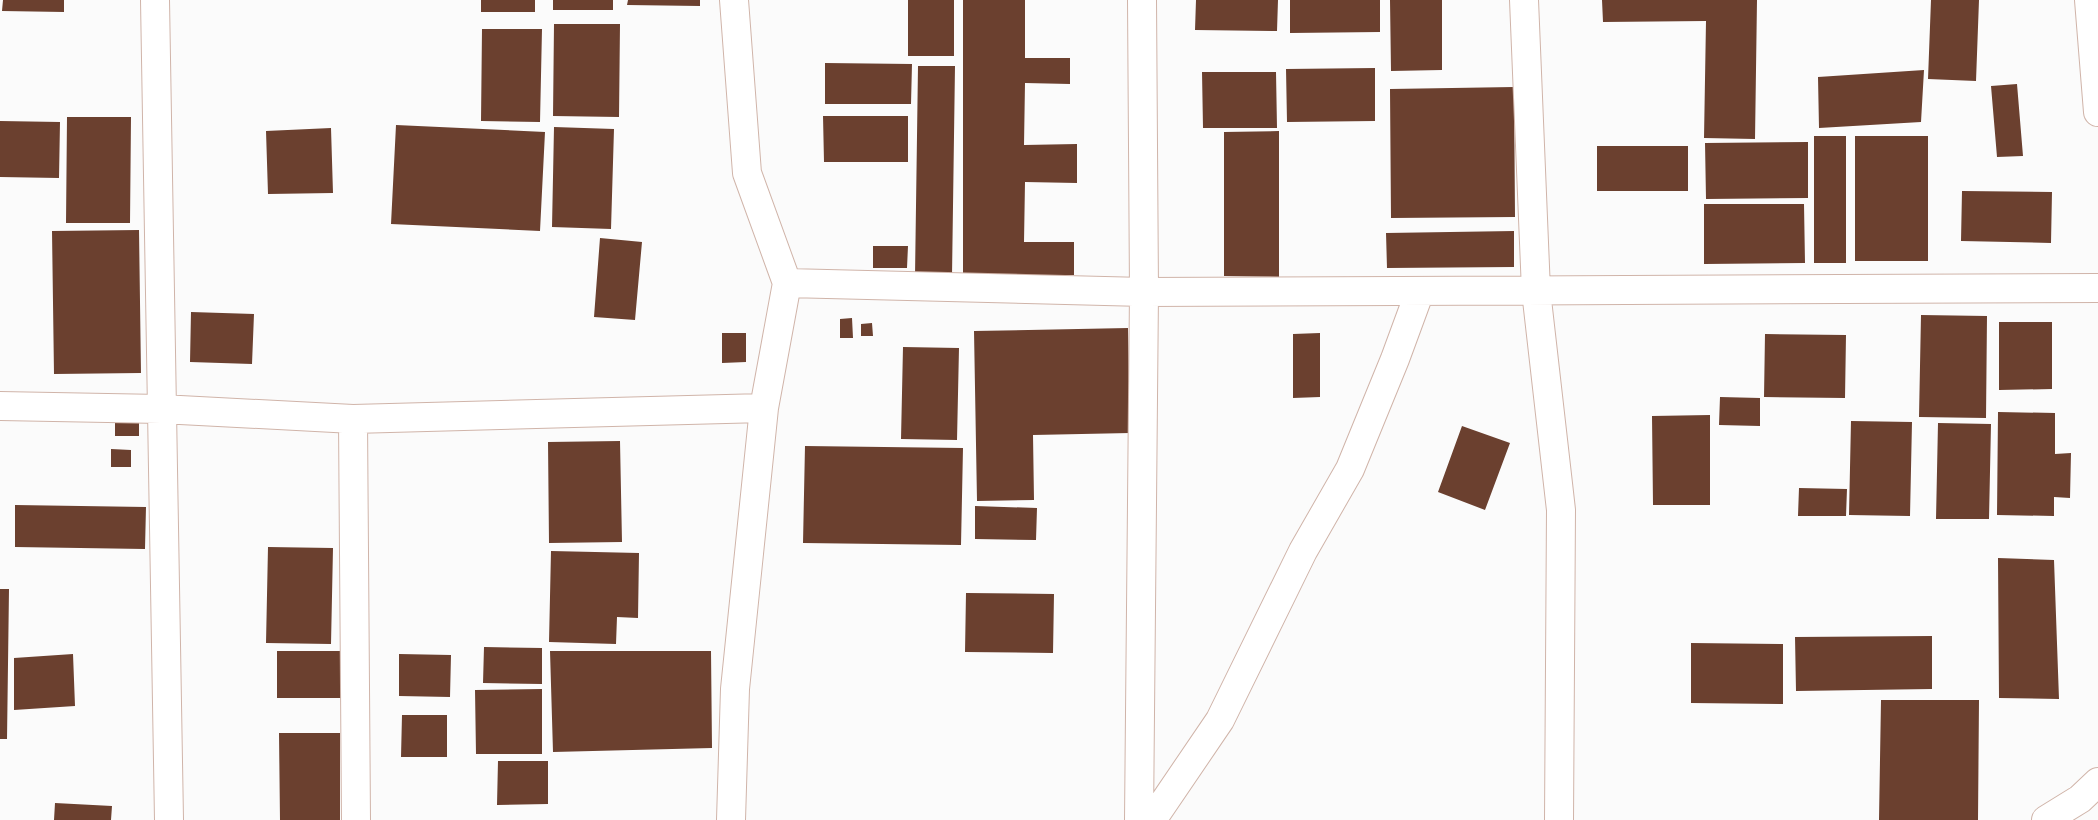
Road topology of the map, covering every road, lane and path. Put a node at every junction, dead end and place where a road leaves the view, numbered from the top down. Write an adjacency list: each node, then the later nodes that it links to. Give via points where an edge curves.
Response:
1 (155, 0): 14 (street)
2 (734, 0): 7 (street, via 747,173)
3 (1142, 0): 11 (street)
4 (1524, 0): 9 (street)
5 (2089, 0): 6 (street)
6 (2098, 112)
7 (787, 283): 11 (street); 13 (street)
8 (2098, 288): 9 (street)
9 (1536, 290): 10 (street); 22 (street, via 1561,510)
10 (1420, 291): 11 (street); 21 (street, via 1350,469 1304,551 1220,720)
11 (1144, 292): 20 (street)
12 (0, 406): 14 (street)
13 (764, 408): 15 (street); 19 (street, via 735,689)
14 (161, 409): 15 (street); 17 (street)
15 (352, 419): 18 (street)
16 (2098, 782): 23 (street, via 2080,799)
17 (169, 820)
18 (356, 820)
19 (731, 820)
20 (1139, 820)
21 (1152, 820)
22 (1559, 820)
23 (2046, 820)

